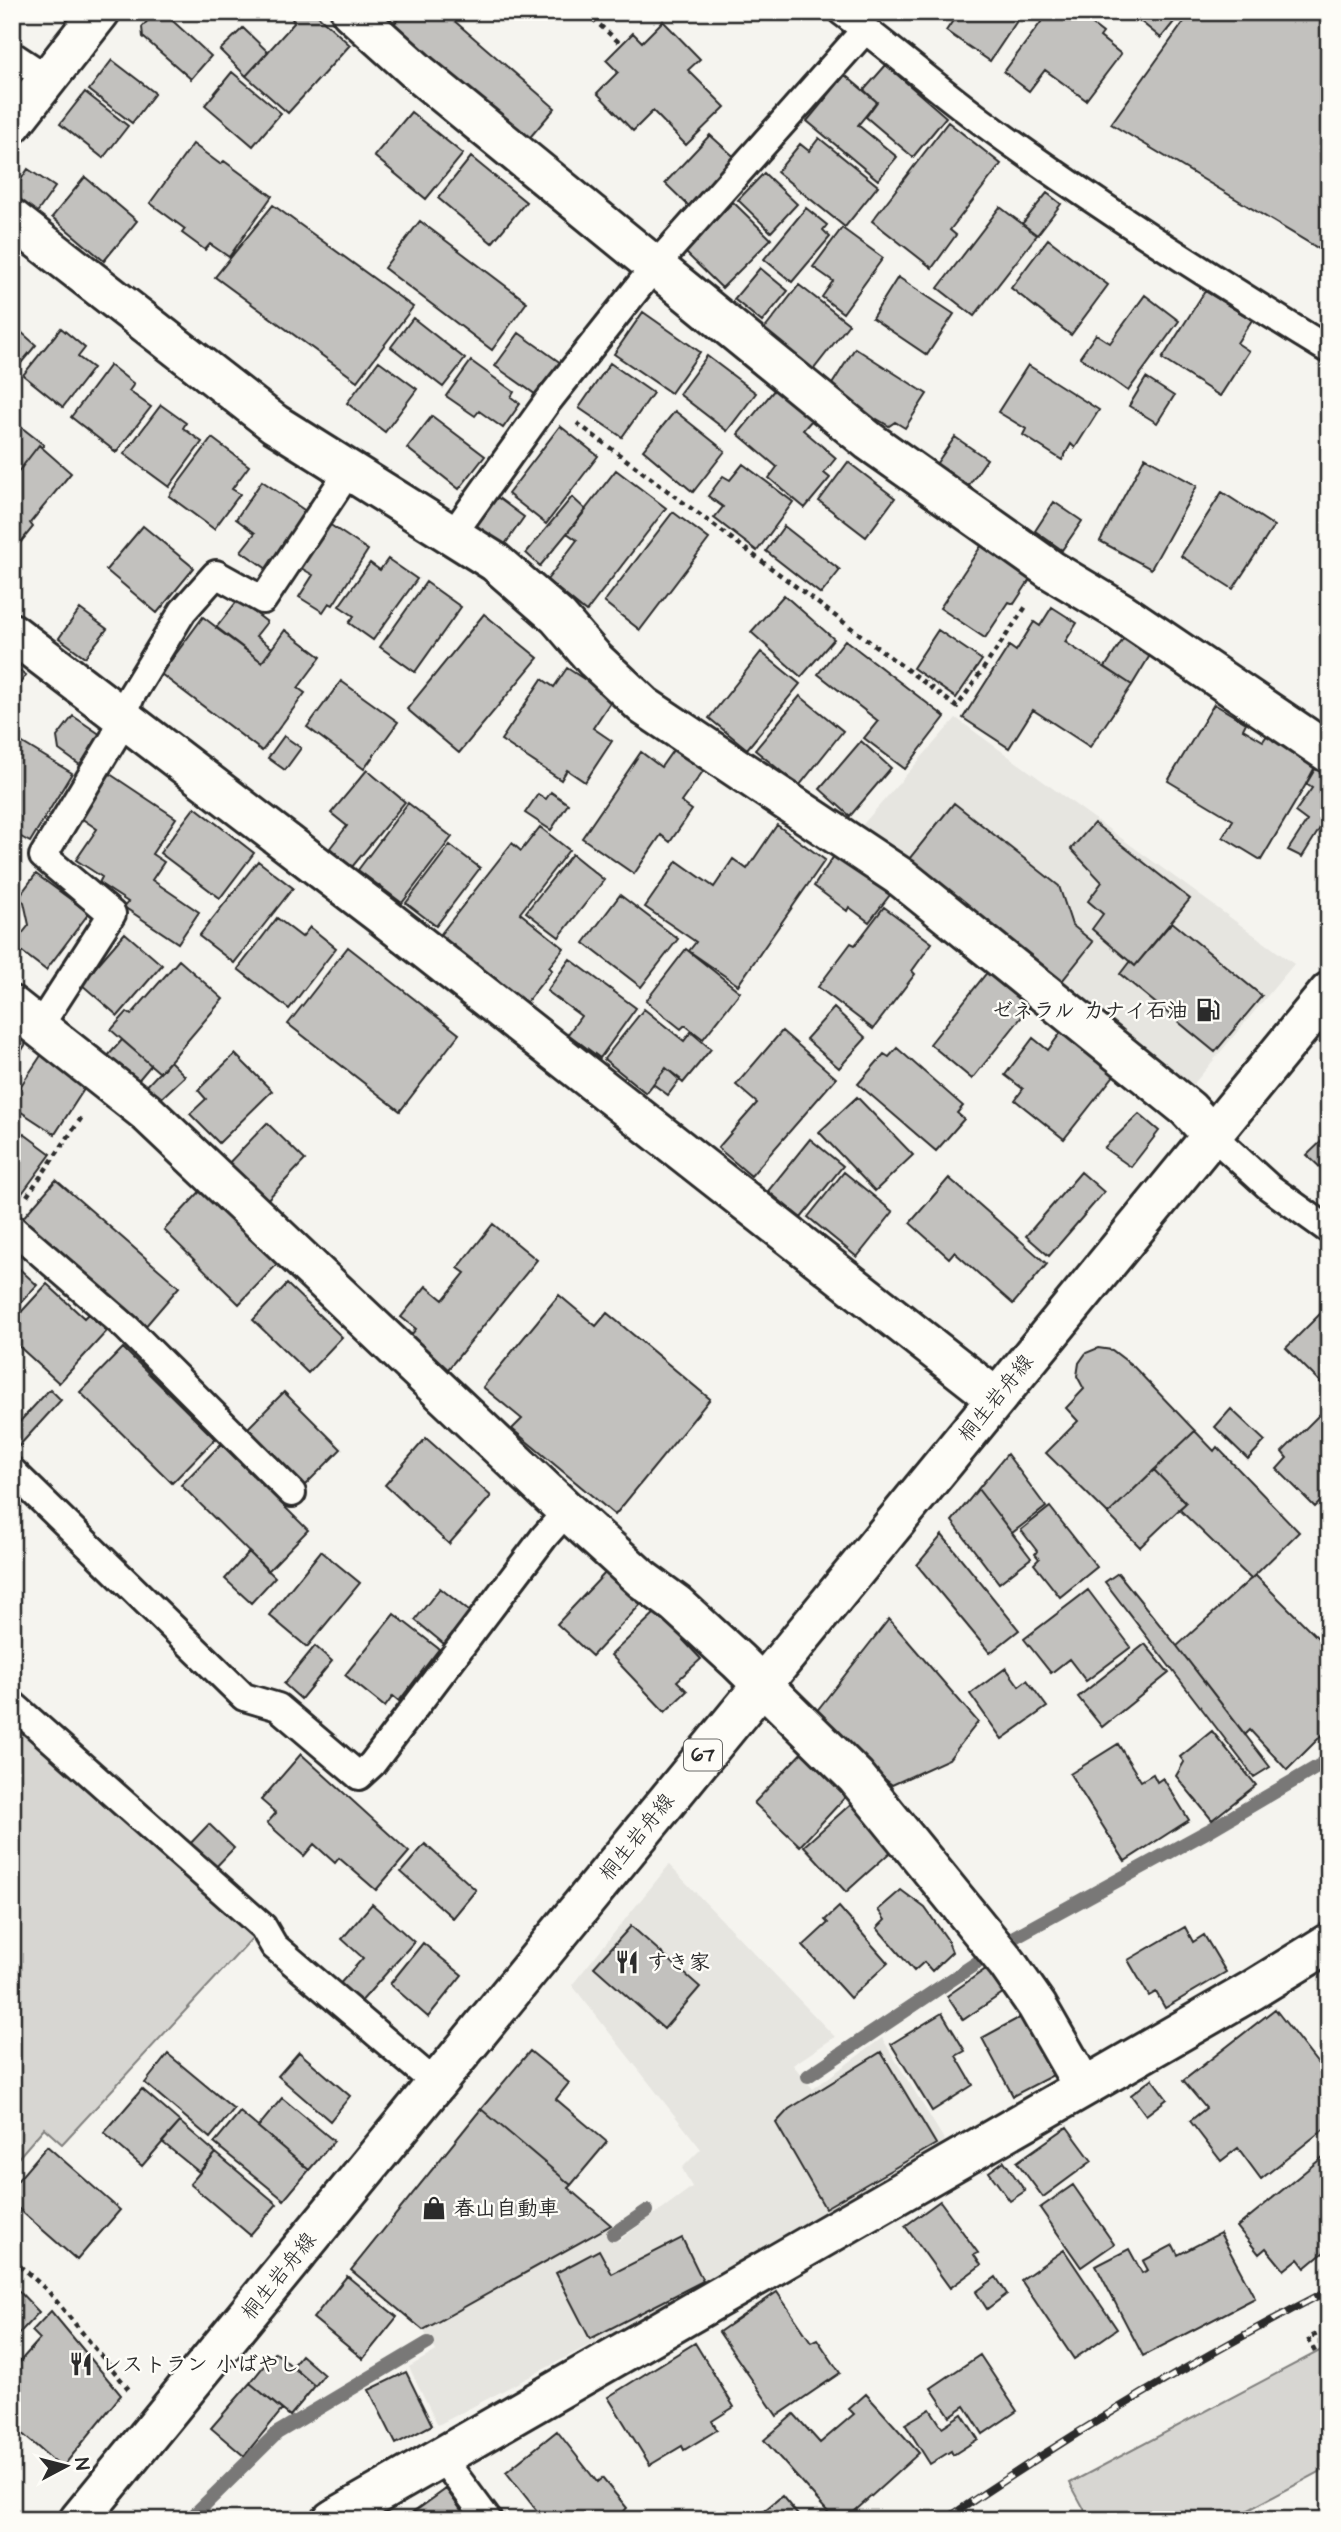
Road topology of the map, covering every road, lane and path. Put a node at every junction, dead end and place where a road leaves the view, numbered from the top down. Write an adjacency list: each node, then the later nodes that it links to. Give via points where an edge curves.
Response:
1 (100, 12): 8 (street)
2 (351, 12): 11 (street)
3 (585, 12): 6 (path)
4 (842, 12): 5 (lane)
5 (866, 30): 11 (lane); 12 (lane, via 979,120 1085,194)
6 (621, 44)
7 (12, 55): 8 (lane)
8 (47, 79): 9 (street)
9 (12, 124)
10 (12, 219): 14 (street, via 275,424)
11 (655, 266): 13 (lane); 16 (street, via 869,441)
12 (1329, 350)
13 (548, 401): 15 (lane); 16 (path, via 957,707)
14 (348, 472): 15 (street); 18 (lane, via 263,600 216,574 183,611)
15 (453, 534): 23 (street, via 495,562 558,617 644,706 902,878 1188,1109)
16 (1051, 570): 19 (street)
17 (12, 633): 18 (street)
18 (123, 717): 21 (lane, via 43,856 112,914 48,1013); 26 (street)
19 (1329, 753)
20 (1329, 992): 23 (street, 桐生岩舟線 / 67)
21 (25, 1016): 22 (street)
22 (108, 1081): 24 (path); 29 (street)
23 (1212, 1135): 25 (lane, via 1269,1187); 26 (street, 桐生岩舟線 / 67)
24 (16, 1216): 28 (lane)
25 (1329, 1230)
26 (996, 1398): 30 (street, 桐生岩舟線 / 67)
27 (12, 1471): 29 (lane, via 244,1697 278,1707 359,1776)
28 (292, 1493)
29 (567, 1511): 30 (street)
30 (761, 1684): 33 (street, 桐生岩舟線 / 67); 34 (street, via 856,1777 985,1936 1037,2006)
31 (12, 1704): 33 (lane, via 263,1927 274,1946)
32 (1329, 1943): 34 (street)
33 (436, 2084): 41 (street, 桐生岩舟線 / 67)
34 (1083, 2086): 39 (street)
35 (12, 2259): 38 (path, via 48,2291)
36 (1329, 2329): 37 (path, via 1308,2338)
37 (1315, 2352)
38 (134, 2396)
39 (442, 2458): 40 (street); 42 (lane)
40 (334, 2518)
41 (79, 2520)
42 (488, 2520)

